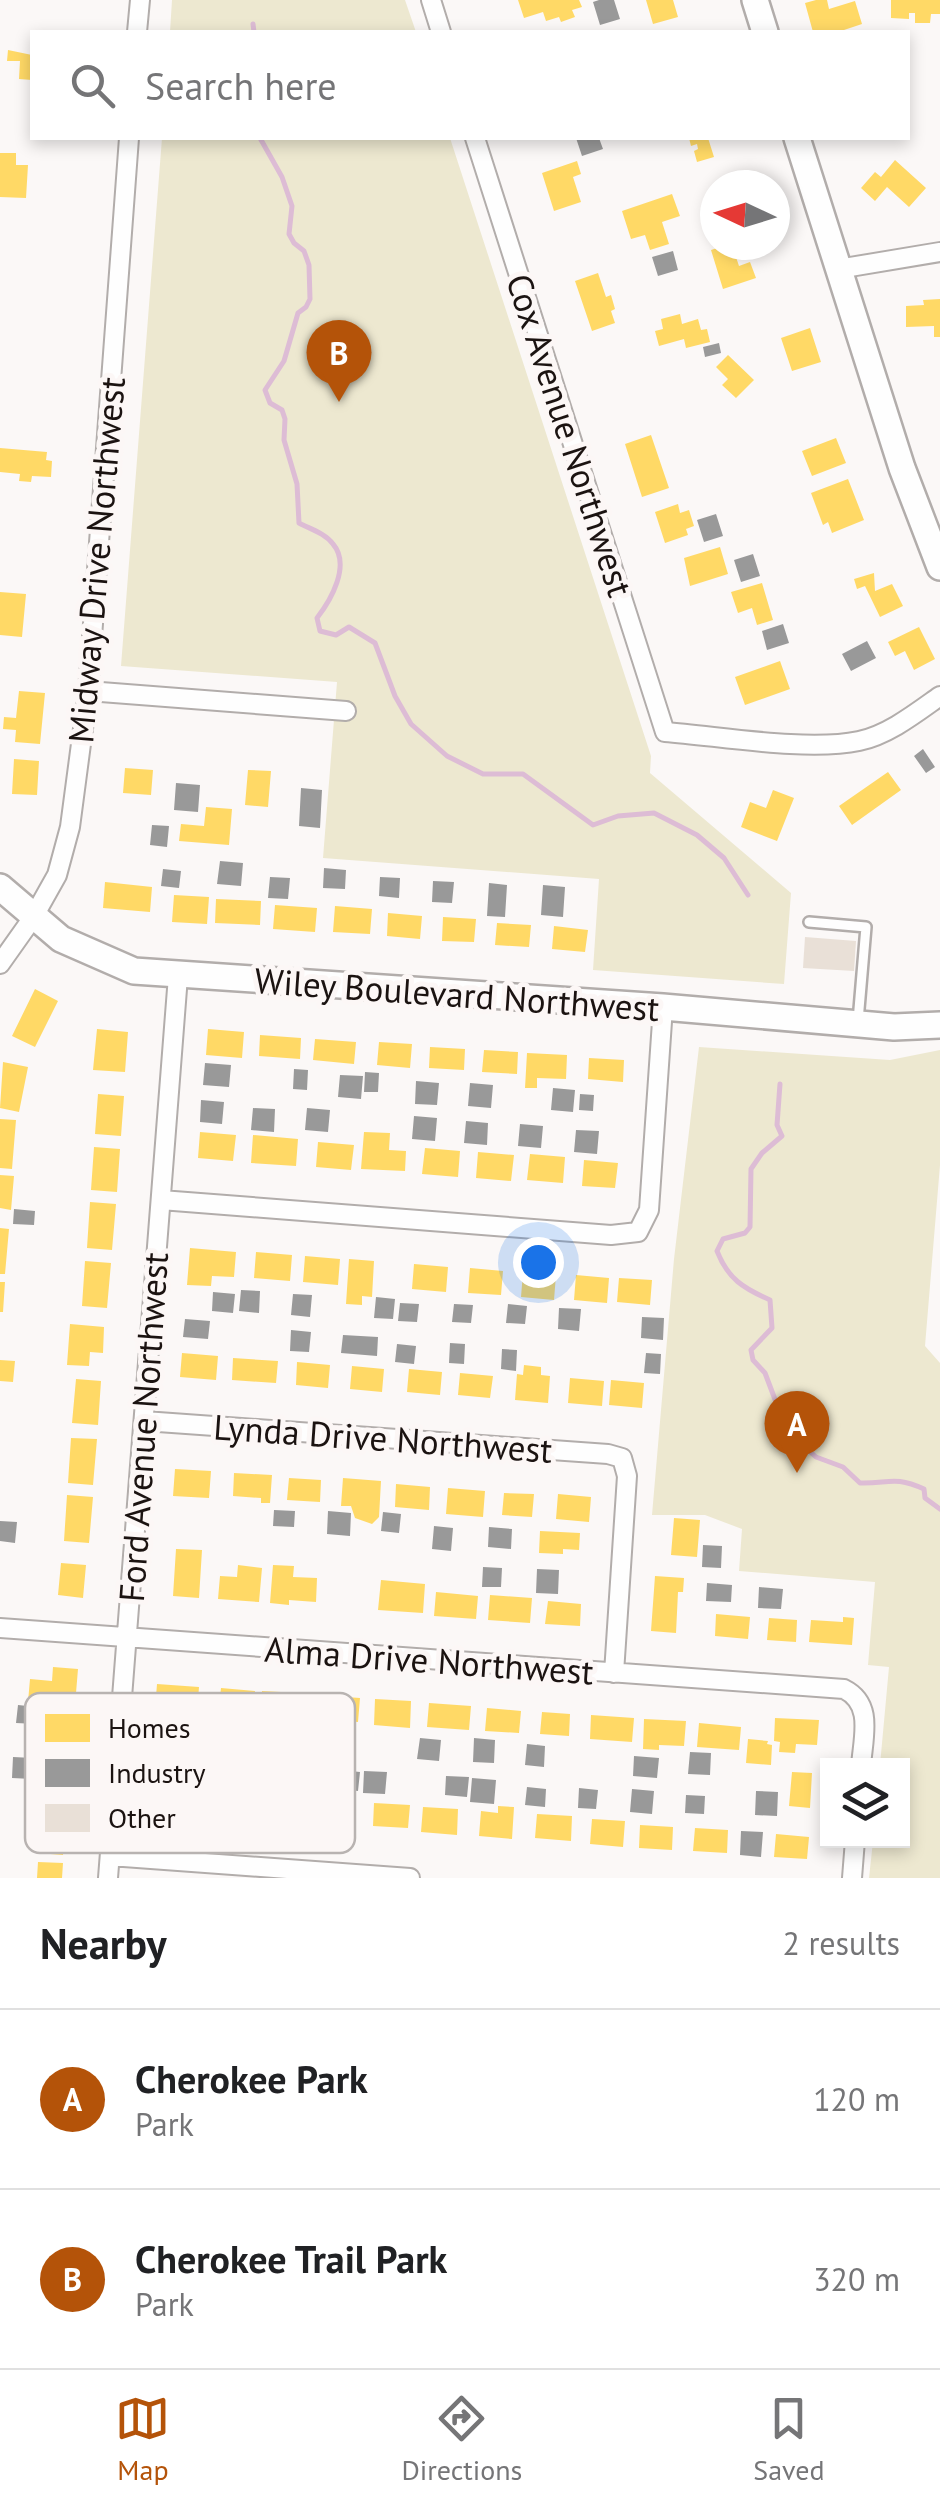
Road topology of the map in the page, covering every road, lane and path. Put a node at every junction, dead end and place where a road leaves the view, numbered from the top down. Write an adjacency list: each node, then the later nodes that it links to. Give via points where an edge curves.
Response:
1 (140, 0): 4 (street)
2 (431, 0): 5 (street)
3 (755, 0): 6 (street)
4 (137, 30)
5 (440, 30)
6 (764, 30)
7 (129, 140): 13 (street, Midway Drive Northwest)
8 (476, 140): 14 (street, Cox Avenue Northwest, via 665,732 821,745 861,741)
9 (799, 140): 11 (street)
10 (940, 252): 11 (street)
11 (838, 269): 12 (street)
12 (940, 567)
13 (88, 691): 15 (street); 17 (street, Midway Drive Northwest, via 70,827 57,874)
14 (940, 696)
15 (346, 711)
16 (0, 887): 17 (street, Wiley Boulevard Northwest)
17 (34, 916): 19 (street, Midway Drive Northwest); 20 (street, Wiley Boulevard Northwest, via 94,956)
18 (809, 922): 22 (lane, via 866,927)
19 (0, 964)
20 (178, 976): 21 (street, Wiley Boulevard Northwest); 24 (street, Ford Avenue Northwest)
21 (664, 1007): 22 (street, Wiley Boulevard Northwest); 24 (street, via 649,1210 638,1232)
22 (858, 1024): 23 (street, Wiley Boulevard Northwest)
23 (940, 1025)
24 (160, 1200): 25 (street, Ford Avenue Northwest)
25 (144, 1421): 27 (street, Ford Avenue Northwest); 28 (street, Lynda Drive Northwest, via 622,1458 627,1476)
26 (0, 1628): 27 (street, Alma Drive Northwest)
27 (126, 1638): 28 (street, Alma Drive Northwest); 29 (street, Ford Avenue Northwest)
28 (614, 1672): 30 (street, Alma Drive Northwest, via 844,1689 865,1712)
29 (122, 1693)
30 (862, 1758)
31 (854, 1848): 36 (street)
32 (110, 1853): 33 (street, Ford Avenue Northwest)
33 (110, 1856): 34 (street, Ford Avenue Northwest); 35 (street)
34 (108, 1878)
35 (410, 1878)
36 (852, 1878)

